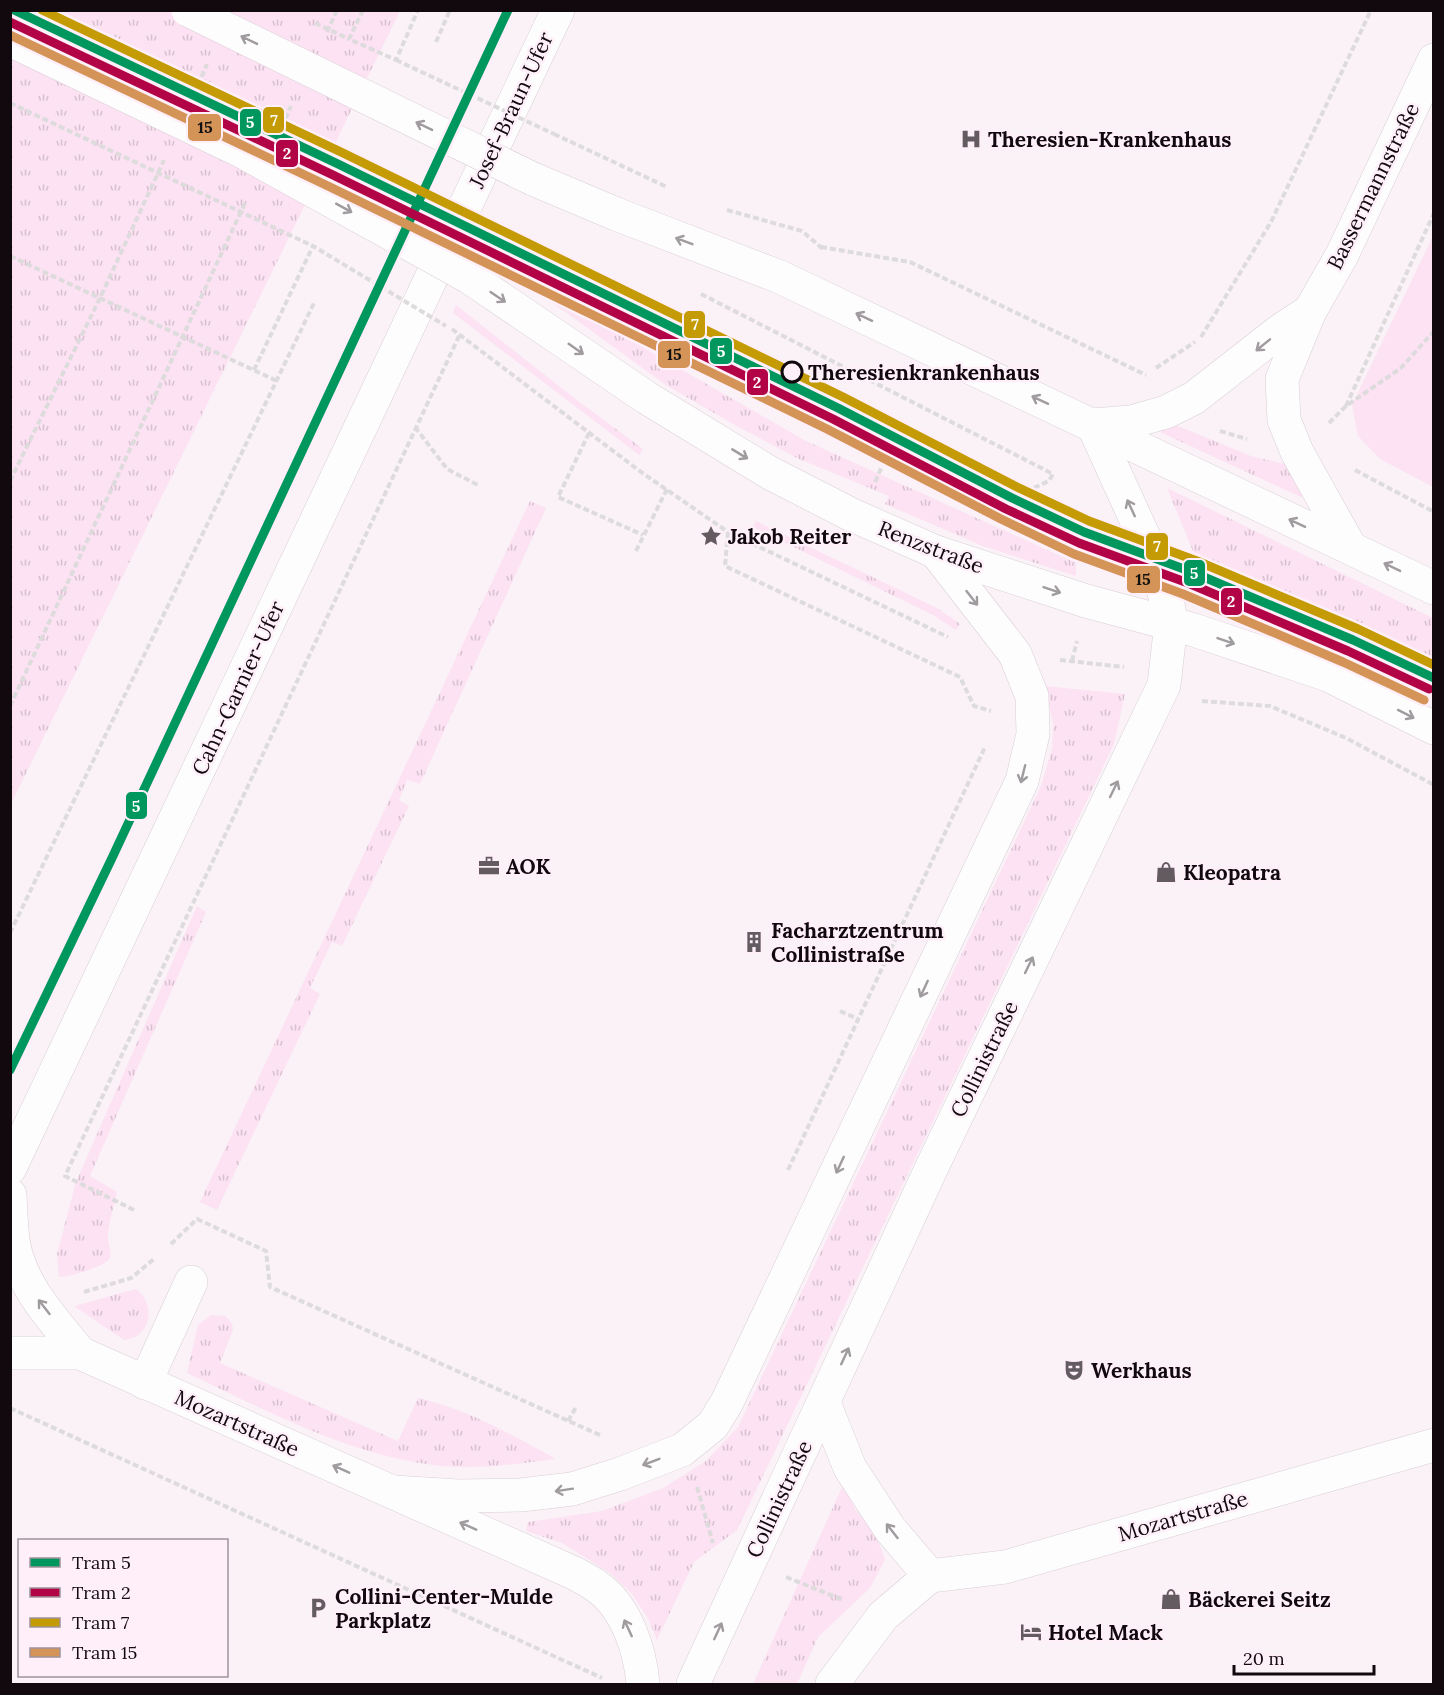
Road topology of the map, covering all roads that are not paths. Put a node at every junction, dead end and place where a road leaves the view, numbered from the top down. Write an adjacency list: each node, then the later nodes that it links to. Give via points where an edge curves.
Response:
1 (188, 10): 7 (street, one-way to 1, bridge, via 780,277 533,179)
2 (558, 10): 5 (street, Josef-Braun-Ufer)
3 (10, 40): 9 (street, Renzstraße, one-way to 9, bridge, via 243,152 469,277 647,398 770,473)
4 (1434, 60): 6 (street, Bassermannstraße, via 1342,255)
5 (464, 209): 13 (street, Cahn-Garnier-Ufer)
6 (1310, 311): 7 (street, Bassermannstraße, one-way to 7, via 1194,398 1166,412 1131,422); 8 (street, Bassermannstraße, via 1282,379 1284,420 1297,452)
7 (1093, 426): 8 (street, one-way to 7); 11 (street, Collinistraße, one-way to 7, via 1153,557)
8 (1350, 547): 10 (street, one-way to 8)
9 (936, 552): 11 (street, Renzstraße, one-way to 11, via 1086,601); 21 (street, Mozartstraße, one-way to 21, via 1015,654 1032,696 1033,734 1022,781 727,1402 713,1425 682,1450 572,1489 521,1495)
10 (1434, 588)
11 (1170, 623): 12 (street, Renzstraße, one-way to 12, via 1328,675); 19 (street, Collinistraße, one-way to 11, via 931,1169 1164,684)
12 (1434, 728)
13 (10, 1168)
14 (10, 1195): 17 (street, Mozartstraße, one-way to 14, via 37,1299 20,1267 14,1246)
15 (191, 1282): 18 (street)
16 (10, 1353): 17 (street, Mozartstraße)
17 (80, 1353): 18 (street, Mozartstraße)
18 (145, 1383): 21 (street, Mozartstraße, one-way to 18)
19 (824, 1403): 22 (street, one-way to 19, via 890,1528 850,1468); 24 (street, Collinistraße, one-way to 19)
20 (1434, 1445): 22 (street, Mozartstraße, via 1005,1567)
21 (394, 1492): 23 (street, Mozartstraße, one-way to 21, via 627,1624 597,1586)
22 (930, 1576): 25 (street, via 883,1617)
23 (643, 1684)
24 (693, 1684)
25 (832, 1684)

